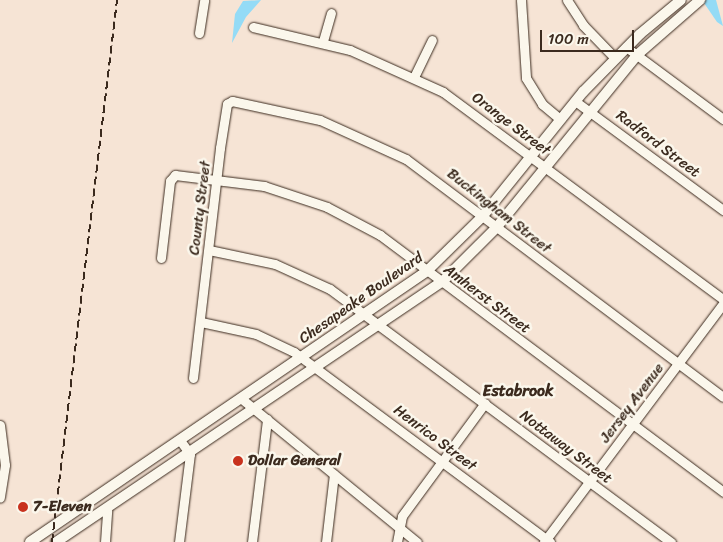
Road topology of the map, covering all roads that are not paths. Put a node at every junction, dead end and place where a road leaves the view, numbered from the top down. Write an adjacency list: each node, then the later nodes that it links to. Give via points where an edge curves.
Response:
1 (204, 0): 8 (street)
2 (522, 0): 18 (street, via 526,78 538,100)
3 (567, 0): 13 (street, via 583,26)
4 (681, 0): 11 (main road, Chesapeake Boulevard)
5 (700, 0): 12 (main road)
6 (331, 13): 10 (street)
7 (253, 28): 10 (street, Orange Street)
8 (199, 33)
9 (432, 40): 14 (street)
10 (323, 41): 14 (street, Orange Street)
11 (626, 47): 12 (street); 13 (main road, Chesapeake Boulevard)
12 (636, 55): 17 (main road); 19 (street)
13 (615, 58): 16 (main road, Chesapeake Boulevard)
14 (414, 77): 20 (street, Orange Street, via 469,108)
15 (232, 101): 22 (street, County Street, via 227,104); 24 (street, Buckingham Street, via 296,113 370,140 434,177)
16 (576, 101): 17 (street, Radford Street); 18 (main road, Chesapeake Boulevard)
17 (590, 111): 21 (main road); 23 (street, Radford Street)
18 (560, 119): 20 (main road, Chesapeake Boulevard)
19 (723, 119)
20 (531, 156): 21 (street, Orange Street); 24 (main road, Chesapeake Boulevard)
21 (545, 167): 25 (main road); 30 (street, Orange Street)
22 (216, 179): 26 (street, County Street); 27 (street, Amherst Street, via 172,178); 28 (street, Amherst Street, via 273,189 327,207 380,235)
23 (723, 210)
24 (482, 217): 25 (street, Buckingham Street); 28 (main road, Chesapeake Boulevard)
25 (496, 228): 29 (main road); 36 (street, Buckingham Street)
26 (208, 250): 32 (street, Nottaway Street, via 295,272); 33 (street, County Street)
27 (161, 258)
28 (427, 271): 29 (street, Amherst Street); 32 (main road, Chesapeake Boulevard)
29 (442, 282): 34 (main road); 44 (street, Amherst Street)
30 (723, 299)
31 (723, 304): 36 (street, Jersey Avenue)
32 (367, 314): 34 (street, Nottaway Street); 35 (main road, Chesapeake Boulevard)
33 (201, 322): 35 (street, via 256,334); 38 (street, County Street)
34 (382, 326): 37 (main road); 41 (street, Nottaway Street)
35 (303, 358): 37 (street, Henrico Street); 40 (main road, Chesapeake Boulevard)
36 (679, 363): 39 (street, Buckingham Street); 44 (street, Jersey Avenue)
37 (318, 369): 42 (main road); 48 (street, Henrico Street)
38 (193, 378)
39 (723, 396)
40 (242, 399): 42 (street); 46 (main road, Chesapeake Boulevard)
41 (485, 403): 48 (street); 50 (street, Nottaway Street)
42 (256, 410): 43 (street); 47 (main road)
43 (267, 419): 49 (street); 62 (street)
44 (633, 424): 50 (street, Jersey Avenue); 52 (street, Amherst Street)
45 (0, 425): 53 (street, via 5,465)
46 (180, 440): 47 (street); 51 (main road, Chesapeake Boulevard)
47 (190, 454): 54 (main road); 61 (street)
48 (442, 461): 56 (street); 57 (street, Henrico Street)
49 (334, 474): 56 (street); 63 (street)
50 (590, 482): 57 (street, Jersey Avenue); 66 (street, Nottaway Street)
51 (106, 490): 54 (street); 58 (main road, Chesapeake Boulevard)
52 (723, 492)
53 (0, 498)
54 (117, 503): 55 (main road)
55 (108, 510): 59 (main road); 60 (street)
56 (398, 527): 64 (street); 65 (street)
57 (547, 541)
58 (30, 542)
59 (56, 542)
60 (105, 542)
61 (179, 542)
62 (252, 542)
63 (326, 542)
64 (397, 542)
65 (417, 542)
66 (671, 542)

